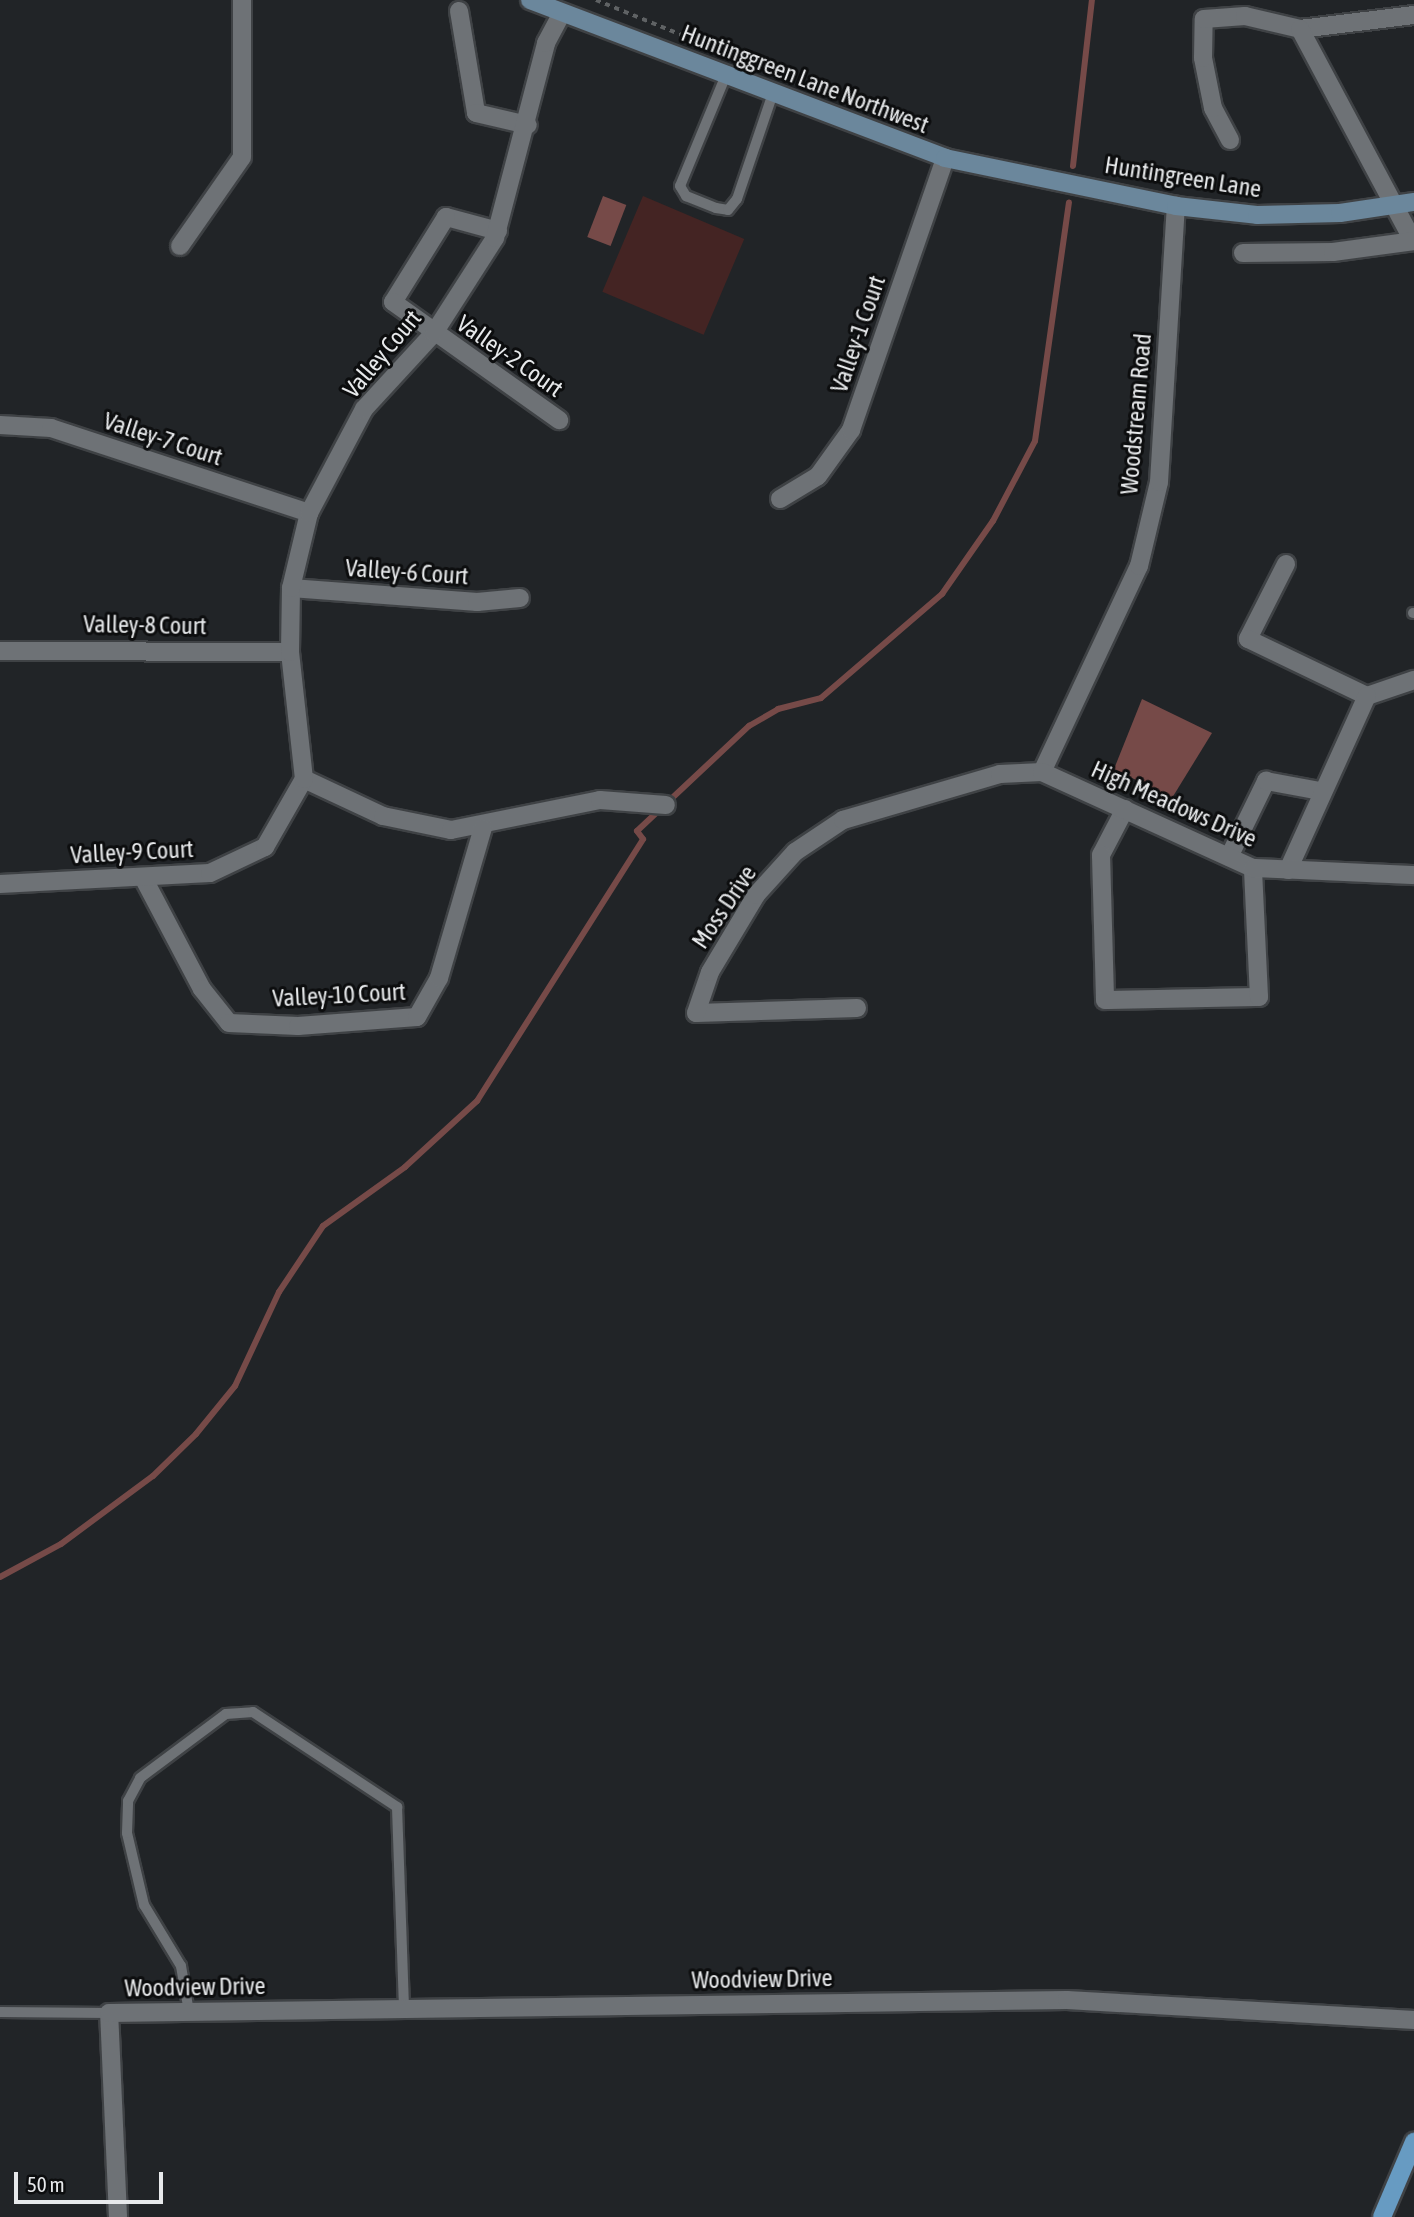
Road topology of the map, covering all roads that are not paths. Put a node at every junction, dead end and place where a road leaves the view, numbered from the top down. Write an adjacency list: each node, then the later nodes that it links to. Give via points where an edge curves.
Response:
1 (242, 0): 18 (street, via 242,157)
2 (530, 0): 4 (street, Huntinggreen Lane Northwest)
3 (459, 11): 9 (street, via 476,113)
4 (562, 13): 7 (street, Huntinggreen Lane Northwest); 9 (street, Valley Court, via 547,43)
5 (1414, 15): 6 (street)
6 (1300, 29): 10 (street, via 1244,16 1204,19 1202,58 1213,108); 15 (street)
7 (726, 75): 8 (street, Huntinggreen Lane Northwest); 8 (lane, via 680,186 685,196 716,208 728,210 737,199)
8 (773, 93): 11 (street, Huntinggreen Lane Northwest)
9 (528, 125): 16 (street, Valley Court)
10 (1230, 140)
11 (945, 158): 12 (street, Huntinggreen Lane Northwest); 23 (street, Valley-1 Court, via 851,430 818,476)
12 (1070, 184): 14 (street, Huntingreen Lane)
13 (1414, 202): 15 (street, Huntingreen Lane)
14 (1176, 205): 15 (street, Huntingreen Lane, via 1257,215); 32 (street, Woodstream Road, via 1159,482 1144,542)
15 (1394, 206): 17 (street)
16 (498, 232): 20 (street, Valley Court); 20 (street, Valley-2 Court, via 446,217 393,302)
17 (1414, 241): 19 (street, via 1333,252)
18 (180, 246)
19 (1243, 253)
20 (434, 333): 21 (street, Valley-2 Court); 24 (street, Valley Court, via 364,408)
21 (559, 419)
22 (0, 425): 24 (street, Valley-7 Court, via 51,428)
23 (780, 499)
24 (309, 513): 26 (street, Valley Court)
25 (1286, 564): 31 (street, via 1248,639)
26 (291, 588): 27 (street, Valley-6 Court, via 477,602); 29 (street, Valley Court)
27 (520, 598)
28 (0, 651): 29 (street, Valley-8 Court)
29 (289, 652): 33 (street, Valley Court)
30 (1414, 680): 31 (street)
31 (1367, 696): 34 (street)
32 (1042, 772): 36 (street, High Meadows Drive); 44 (street, Moss Drive, via 1000,774 843,820 795,852 756,895 710,972 695,1013)
33 (304, 779): 37 (street, via 414,825); 42 (street, Valley-9 Court, via 265,847 210,873)
34 (1320, 790): 38 (street, via 1266,780); 40 (street)
35 (666, 805): 37 (street, via 600,800)
36 (1125, 809): 38 (street, High Meadows Drive); 39 (street, via 1101,855 1105,1000 1259,997)
37 (483, 828): 42 (street, Valley-10 Court, via 439,978 417,1017 298,1026 229,1023 202,989)
38 (1229, 857): 39 (street, High Meadows Drive)
39 (1254, 868): 40 (street, High Meadows Drive)
40 (1288, 870): 41 (street, High Meadows Drive)
41 (1414, 875)
42 (145, 881): 43 (street, Valley-9 Court)
43 (0, 884)
44 (856, 1008)
45 (404, 2009): 47 (street, Woodview Drive); 47 (lane, via 397,1807 253,1712 226,1714 140,1778 128,1801 127,1833 144,1906 181,1966); 49 (street, Woodview Drive, via 1067,2000)
46 (0, 2011): 48 (lane)
47 (189, 2012): 48 (street, Woodview Drive)
48 (109, 2013): 51 (street)
49 (1414, 2020)
50 (1414, 2142): 52 (main road)
51 (118, 2217)
52 (1382, 2217)

